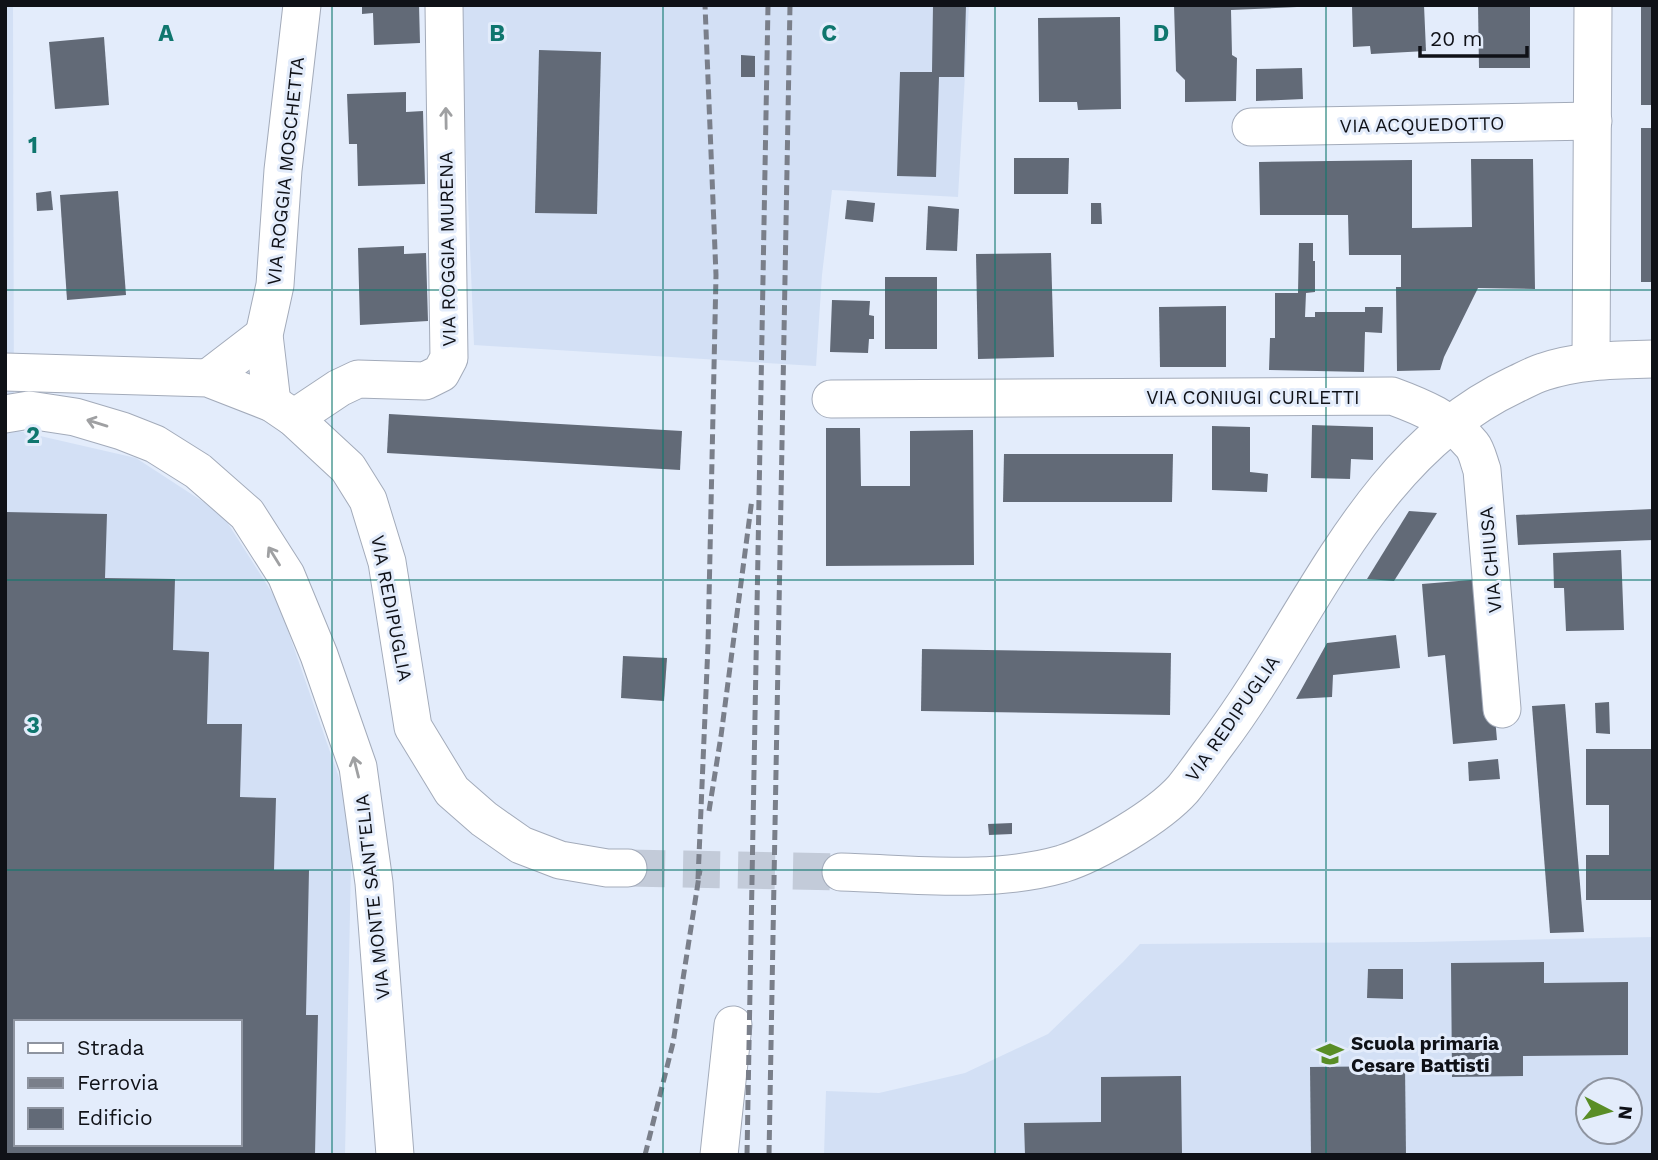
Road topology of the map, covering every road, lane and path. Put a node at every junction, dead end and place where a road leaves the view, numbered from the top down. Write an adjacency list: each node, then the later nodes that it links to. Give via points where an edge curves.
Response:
1 (302, 5): 6 (street, VIA ROGGIA MOSCHETTA, via 275,285)
2 (444, 5): 12 (street, VIA ROGGIA MURENA, one-way to 2, via 358,379 425,381 441,373 449,358)
3 (1593, 5): 4 (street)
4 (1593, 121): 5 (street, VIA ACQUEDOTTO); 8 (street)
5 (1251, 127)
6 (264, 335): 10 (street); 12 (street, VIA ROGGIA MOSCHETTA)
7 (1653, 359): 8 (street)
8 (1591, 361): 14 (street, via 1542,372 1494,394)
9 (5, 372): 10 (street, VIA REDIPUGLIA)
10 (208, 378): 12 (street, VIA REDIPUGLIA)
11 (831, 399): 14 (street, VIA CONIUGI CURLETTI, via 1392,396)
12 (283, 411): 16 (street, VIA REDIPUGLIA, via 348,468 368,500 387,562 414,727 452,790 521,845 560,860)
13 (5, 414): 19 (street, VIA MONTE SANT'ELIA, one-way to 13, via 374,883 358,767 286,575 247,514 198,471 144,440 75,416 29,410)
14 (1450, 423): 15 (street, VIA CHIUSA, via 1473,446 1482,470); 17 (street, VIA REDIPUGLIA, via 1371,505 1239,714 1181,791 1130,831 1072,860 1031,870 982,876)
15 (1502, 709)
16 (628, 869)
17 (841, 872)
18 (733, 1026): 20 (street)
19 (395, 1155)
20 (719, 1155)

